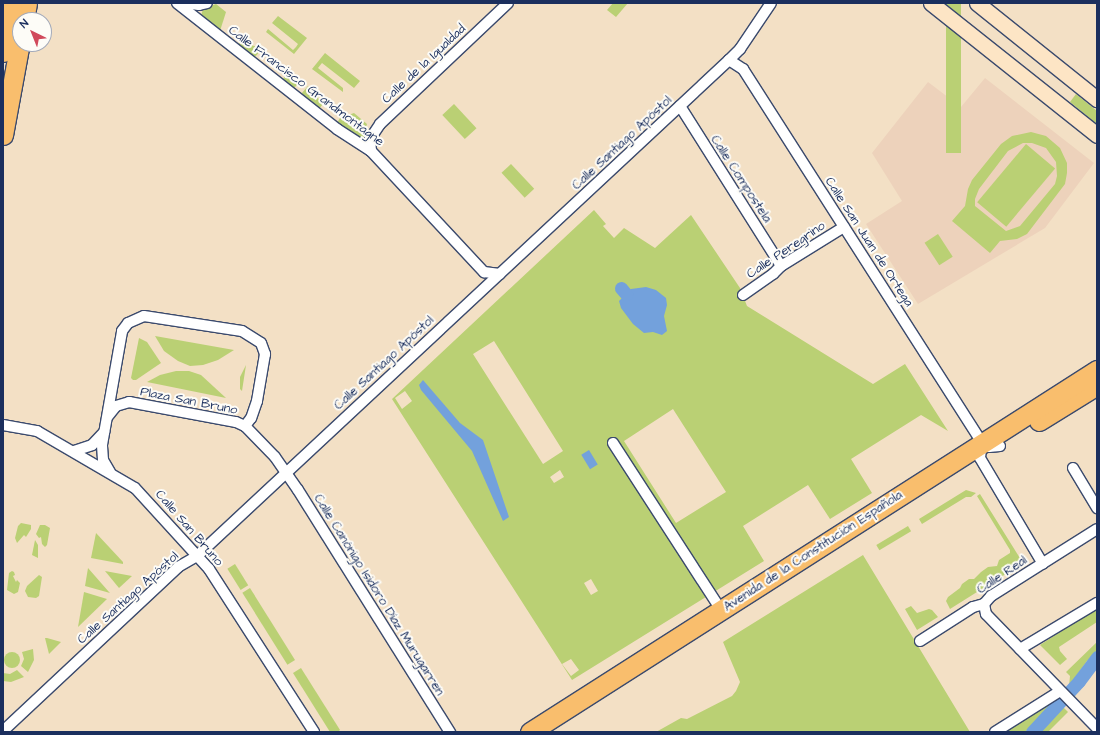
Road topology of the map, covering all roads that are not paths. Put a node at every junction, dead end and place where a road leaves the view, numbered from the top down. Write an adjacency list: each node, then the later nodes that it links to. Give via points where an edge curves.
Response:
1 (12, 3): 9 (highway)
2 (177, 3): 16 (street, Calle Francisco Grandmontagne, via 337,129)
3 (183, 3): 4 (street)
4 (207, 3)
5 (771, 3): 11 (street, Calle Santiago Apóstol, via 740,49)
6 (931, 3): 15 (street)
7 (977, 3): 12 (street)
8 (504, 4): 16 (street, Calle de la Igualdad, via 376,128 370,139)
9 (3, 52)
10 (18, 52): 14 (highway)
11 (729, 60): 13 (street, Calle Santiago Apóstol); 17 (street, Calle San Juan de Ortega, via 743,69)
12 (1097, 99)
13 (680, 106): 18 (street, Calle Compostela); 19 (street, Calle Santiago Apóstol)
14 (3, 135)
15 (1097, 135)
16 (372, 151): 19 (street, Calle Francisco Grandmontagne, via 480,267 486,272)
17 (844, 227): 18 (street, Calle Peregrino); 30 (street, Calle San Juan de Ortega)
18 (781, 266): 20 (street, Calle Peregrino, via 774,274)
19 (500, 274): 33 (street, Calle Santiago Apóstol)
20 (743, 295)
21 (1097, 370): 30 (highway, Avenida de la Constitución Española)
22 (114, 378): 24 (street, Plaza San Bruno, via 120,397); 25 (street, Plaza San Bruno); 27 (street, Plaza San Bruno, via 122,331 128,323 144,316 242,331 261,343 265,354 255,410)
23 (1097, 386): 30 (highway, Avenida de la Constitución Española)
24 (129, 402): 25 (street, Plaza San Bruno, via 116,406); 27 (street, Plaza San Bruno, via 236,422)
25 (108, 416): 28 (street, Plaza San Bruno)
26 (3, 426): 31 (street, Calle San Bruno, via 38,432)
27 (245, 426): 32 (street, Plaza San Bruno)
28 (105, 430): 31 (street, Plaza San Bruno, via 92,445); 36 (street, Plaza San Bruno, via 103,460)
29 (613, 443): 43 (street)
30 (987, 449): 40 (street, Calle San Juan de Ortega); 43 (highway, Avenida de la Constitución Española, via 958,458); 52 (highway, Avenida de la Constitución Española)
31 (74, 451): 36 (street, Calle San Bruno)
32 (275, 457): 33 (street, via 288,460); 35 (street, Plaza San Bruno)
33 (301, 458): 35 (street, Calle Santiago Apóstol)
34 (1072, 468): 37 (street)
35 (286, 472): 39 (street, Calle Santiago Apóstol); 50 (street, Calle Canónigo Isidoro Díaz Murugarren)
36 (113, 475): 39 (street, Calle San Bruno, via 135,488)
37 (1097, 508)
38 (1097, 529): 40 (street, Calle Real)
39 (197, 556): 48 (street, Calle Santiago Apóstol, via 178,566); 49 (street, Calle San Bruno, via 209,569)
40 (1043, 564): 42 (street, Calle Real, via 991,596)
41 (1097, 603): 45 (street)
42 (984, 604): 44 (street, Calle Real, via 973,607); 45 (street, via 986,614)
43 (720, 610): 51 (highway, Avenida de la Constitución Española)
44 (920, 641)
45 (1020, 649): 46 (street)
46 (1064, 694): 47 (street); 53 (street)
47 (1097, 728)
48 (3, 730)
49 (314, 732)
50 (450, 732)
51 (530, 732)
52 (553, 732)
53 (995, 732)

